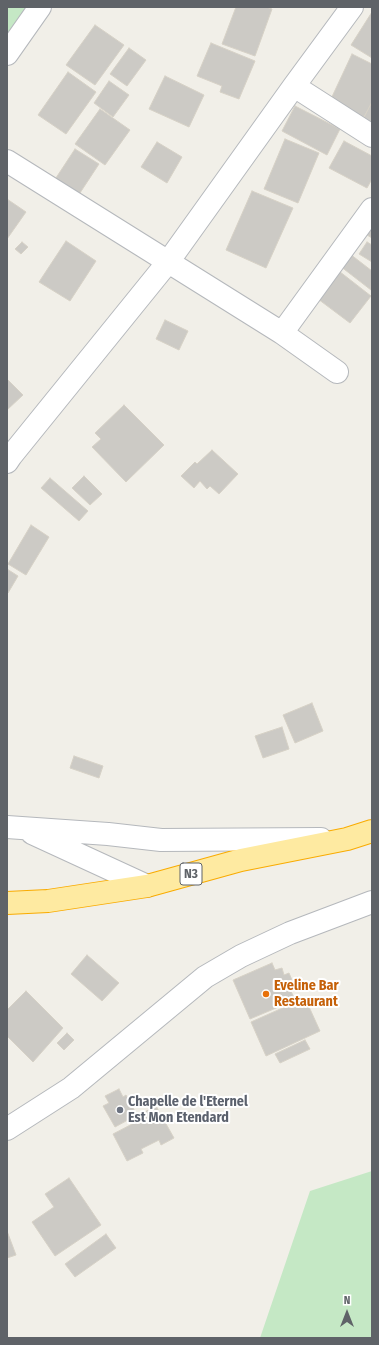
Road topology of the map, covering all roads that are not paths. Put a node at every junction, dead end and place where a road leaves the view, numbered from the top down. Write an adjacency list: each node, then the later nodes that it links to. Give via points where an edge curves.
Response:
1 (40, 7): 3 (street)
2 (352, 7): 4 (street)
3 (7, 54)
4 (294, 86): 5 (street); 8 (street)
5 (372, 136)
6 (7, 161): 8 (street)
7 (372, 209): 9 (street)
8 (168, 262): 9 (street); 11 (street)
9 (282, 333): 10 (street)
10 (337, 372)
11 (7, 462)
12 (11, 824): 14 (street, via 161,840); 15 (street)
13 (372, 831): 14 (highway, N3)
14 (347, 838): 15 (highway, N3, via 241,860)
15 (147, 886): 17 (highway, N3, via 48,901)
16 (372, 902): 18 (street, via 290,933 241,956 205,977 71,1088)
17 (7, 903)
18 (7, 1129)

